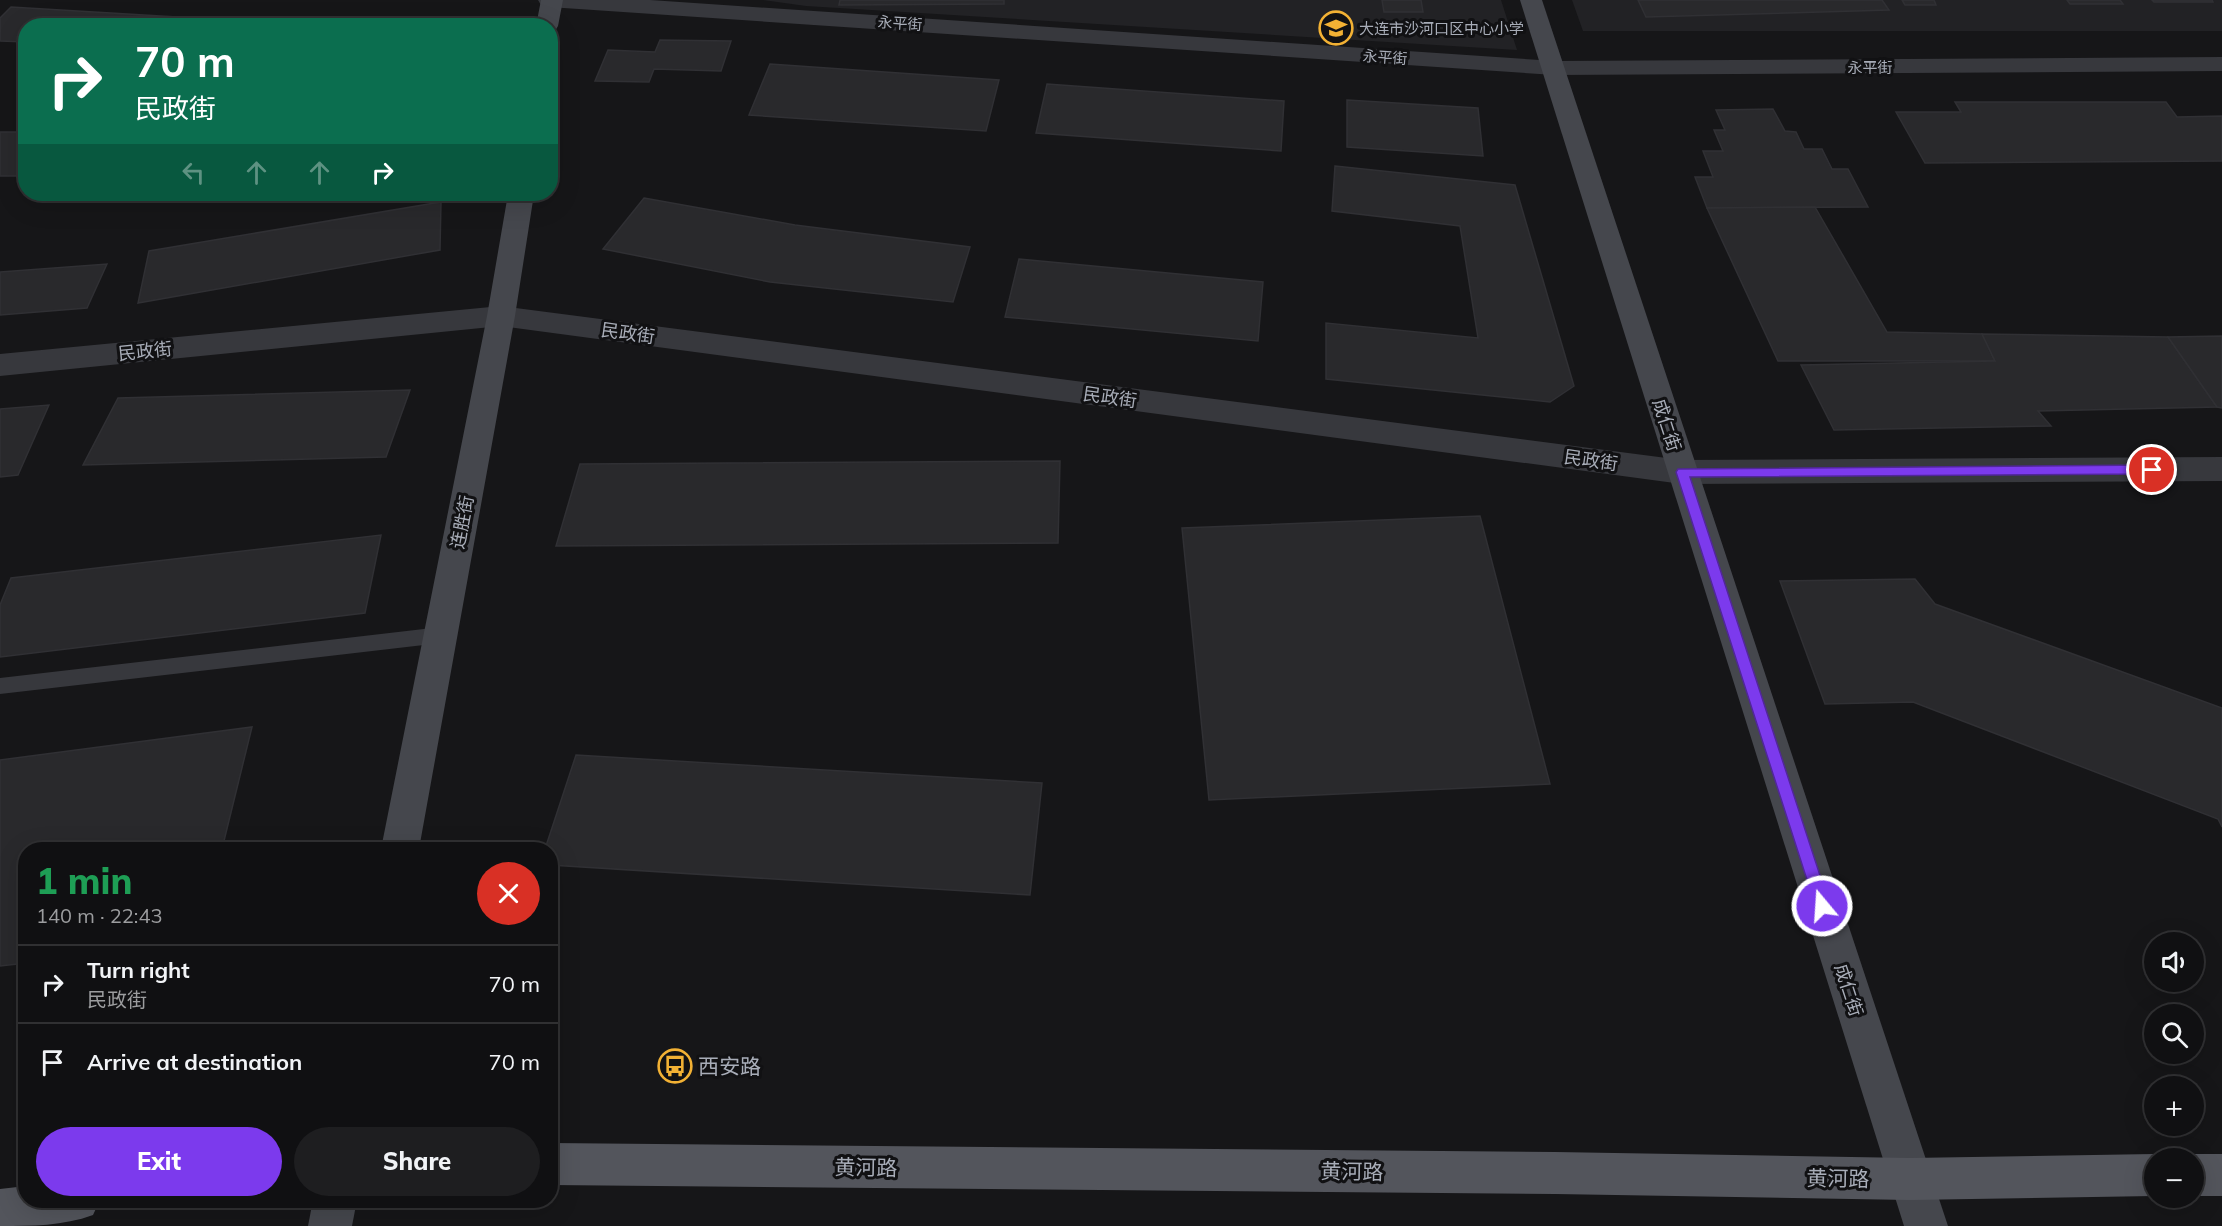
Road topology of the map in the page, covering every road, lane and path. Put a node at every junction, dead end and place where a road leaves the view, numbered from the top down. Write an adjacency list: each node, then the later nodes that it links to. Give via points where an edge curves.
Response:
1 (551, 0): 3 (street); 5 (street, 永平街)
2 (1531, 0): 5 (street, 成仁街)
3 (549, 18)
4 (2222, 64): 5 (street, 永平街)
5 (1555, 69): 10 (street, 成仁街)
6 (520, 201): 7 (street, 连胜街)
7 (501, 316): 8 (street, 民政街); 10 (street, 民政街); 11 (street, 连胜街)
8 (0, 365)
9 (2222, 469): 10 (street, 民政街)
10 (1682, 472): 18 (street, 成仁街)
11 (441, 635): 12 (lane); 13 (street, 连胜街)
12 (0, 686)
13 (401, 842)
14 (558, 1164): 18 (main road, 黄河路)
15 (2144, 1175): 18 (main road, 黄河路)
16 (2204, 1175): 17 (main road)
17 (2222, 1175)
18 (1911, 1179): 23 (street, 成仁街)
19 (26, 1208): 21 (main road)
20 (333, 1208): 22 (street)
21 (0, 1212)
22 (330, 1226)
23 (1926, 1226)

